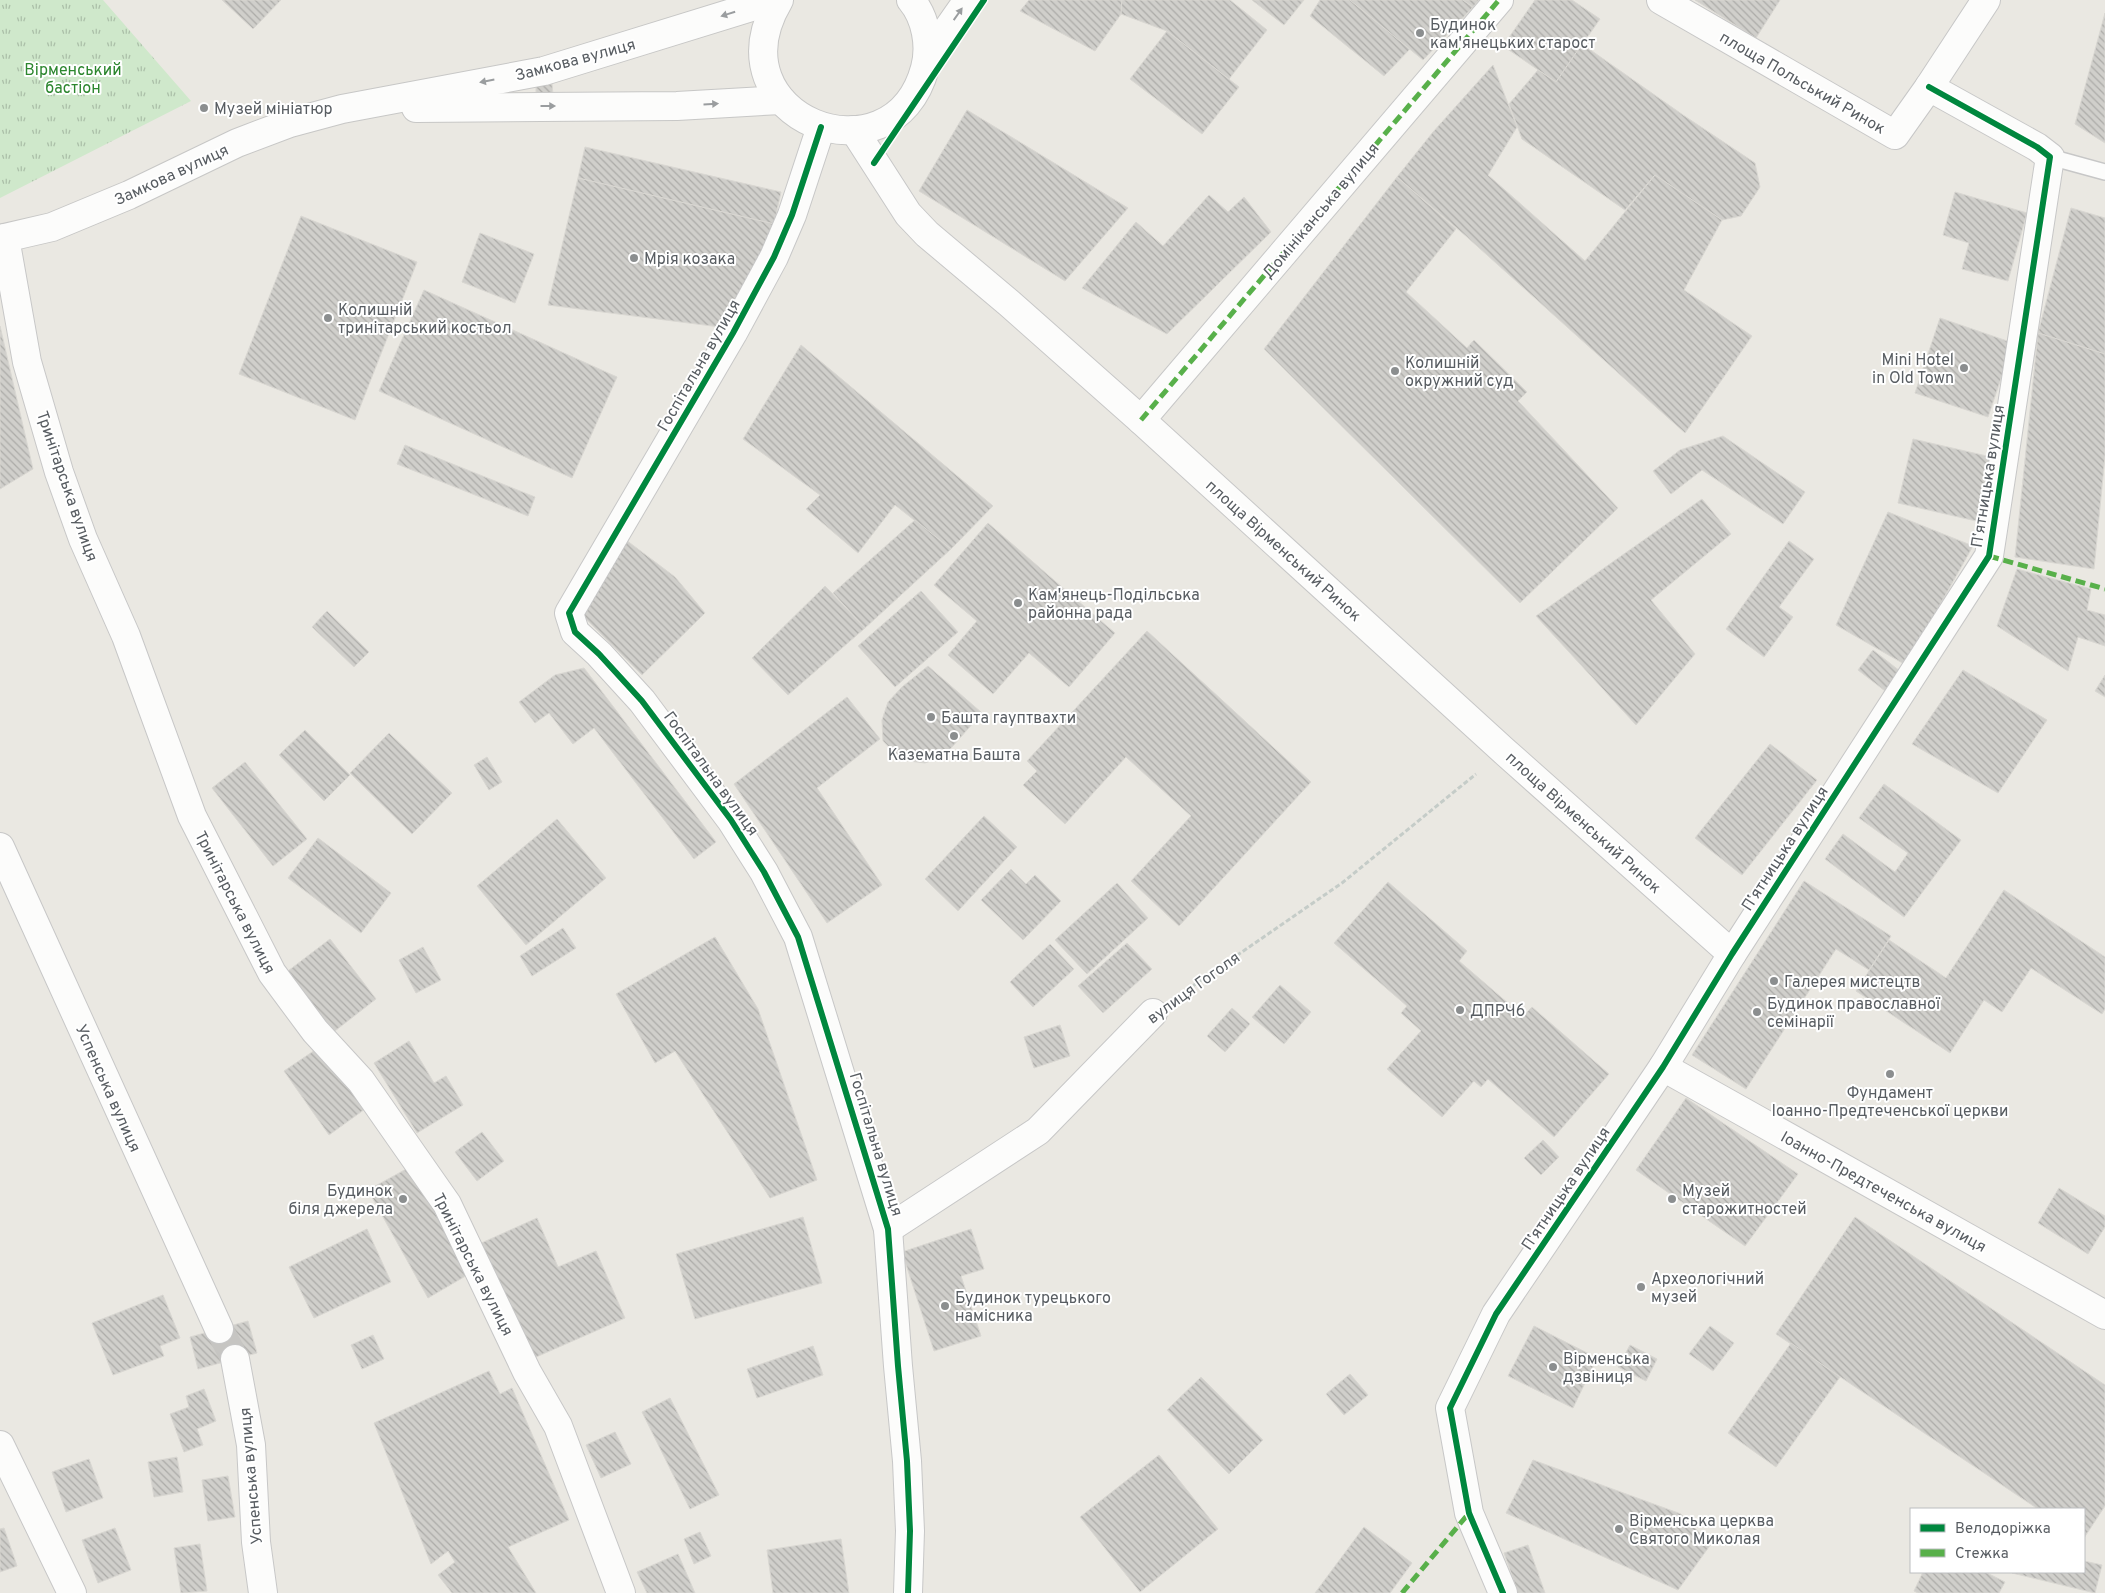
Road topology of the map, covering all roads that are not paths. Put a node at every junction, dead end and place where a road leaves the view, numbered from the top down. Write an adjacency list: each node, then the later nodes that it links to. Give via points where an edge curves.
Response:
1 (774, 0): 11 (street, Замкова вулиця, one-way to 11, via 544,71)
2 (779, 0): 10 (street, via 764,38 764,60 770,81)
3 (910, 0): 8 (street, via 926,30)
4 (968, 0): 8 (street, one-way to 4)
5 (1499, 0): 17 (street, Домініканська вулиця)
6 (1661, 0): 9 (street, площа Польський Ринок, via 1895,135)
7 (1986, 0): 9 (street, площа Польський Ринок)
8 (928, 57): 13 (street, via 921,82 910,101 894,116)
9 (1929, 87): 14 (street)
10 (781, 100): 11 (street, Замкова вулиця, one-way to 10, via 677,106); 12 (street, via 799,116)
11 (342, 109): 16 (street, Замкова вулиця, via 290,123 236,143 129,195 52,227)
12 (821, 127): 13 (street); 22 (street, Госпітальна вулиця, via 792,215 774,257 569,613 575,632 642,701 731,820 764,872 798,937)
13 (854, 130): 17 (street, площа Вірменський Ринок, via 908,214 927,234)
14 (2050, 157): 15 (lane); 19 (street, Пʼятницька вулиця, via 1989,556)
15 (2105, 172)
16 (3, 239): 29 (street, Тринітарська вулиця, via 27,362 59,472 83,539 126,636 192,816 272,973 315,1031 361,1081 447,1204 527,1372 558,1426)
17 (1141, 420): 19 (street, площа Вірменський Ринок)
18 (0, 847): 24 (street, Успенська вулиця)
19 (1732, 954): 21 (street, Пʼятницька вулиця)
20 (1153, 1013): 22 (street, вулиця Гоголя, via 1038,1131)
21 (1663, 1067): 23 (street, Іоанно-Предтеченська вулиця); 31 (street, Пʼятницька вулиця, via 1496,1314 1450,1408 1469,1513)
22 (888, 1229): 30 (street, Госпітальна вулиця, via 907,1461)
23 (2105, 1315)
24 (219, 1329)
25 (235, 1359): 28 (street, Успенська вулиця, via 251,1446 256,1542)
26 (0, 1445): 27 (street)
27 (72, 1593)
28 (263, 1593)
29 (621, 1593)
30 (908, 1593)
31 (1503, 1593)

